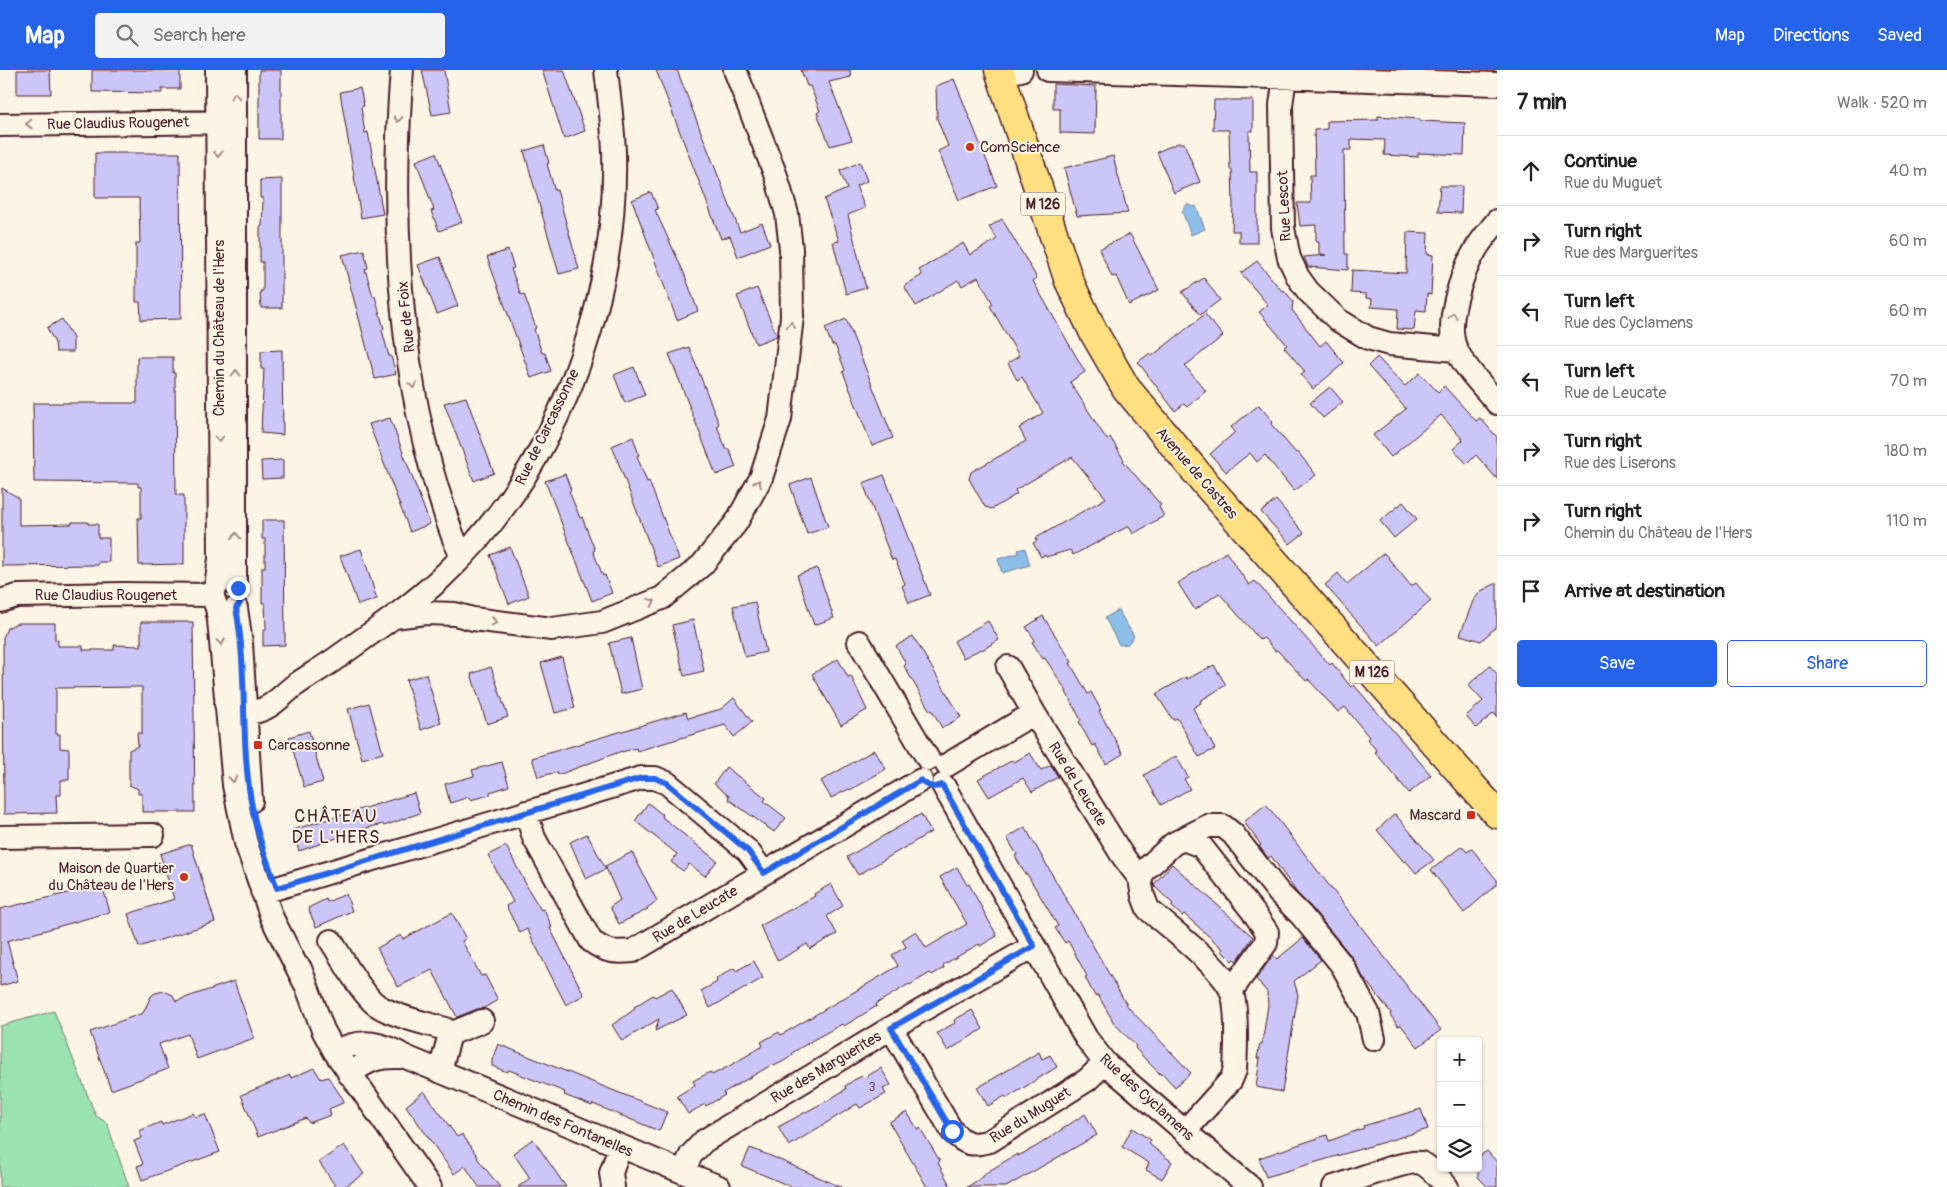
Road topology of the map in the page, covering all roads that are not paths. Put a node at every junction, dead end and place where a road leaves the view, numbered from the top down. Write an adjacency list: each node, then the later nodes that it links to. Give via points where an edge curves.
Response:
1 (217, 70): 10 (street, Chemin du Château de l'Hers)
2 (235, 70): 10 (street, Chemin du Château de l'Hers, one-way to 2)
3 (402, 70): 15 (street, Rue de Foix, one-way to 15, via 398,126 398,228 406,330 416,410 451,532)
4 (606, 70): 15 (street, Rue de Carcassonne, via 614,152 611,214 606,262 584,352 536,458 511,498)
5 (735, 70): 19 (street, one-way to 5, via 472,620 552,629 602,622 662,598 702,565 736,523 761,478 780,419 792,316 791,249 776,176)
6 (1048, 70): 8 (street)
7 (1007, 71): 29 (main road, Avenue de Castres / M 126, via 1069,281 1126,388 1206,484)
8 (1286, 73): 9 (street); 13 (street, Rue Lescot, via 1281,104 1283,228 1298,277 1338,320 1368,338 1389,344)
9 (1497, 84)
10 (227, 122): 11 (street, Rue Claudius Rougenet, one-way to 11); 17 (street, Chemin du Château de l'Hers)
11 (0, 125)
12 (1497, 221): 13 (street, one-way to 12, via 1452,327 1459,287 1476,248)
13 (1456, 350): 14 (street)
14 (1497, 403)
15 (462, 556): 16 (street, Rue de Carcassonne)
16 (444, 575): 19 (street, via 446,602); 20 (street, Rue de Carcassonne)
17 (223, 596): 18 (street, Rue Claudius Rougenet, via 17,596); 24 (street, Chemin du Château de l'Hers, via 241,643); 25 (street, Chemin du Château de l'Hers, one-way to 25)
18 (0, 601)
19 (455, 614): 20 (street)
20 (394, 617): 23 (street, Rue de Carcassonne)
21 (859, 642): 27 (street, Rue des Cyclamens)
22 (1008, 667): 26 (street, Rue de Leucate)
23 (294, 687): 24 (street, Rue de Carcassonne, via 271,690); 25 (street, Rue de Carcassonne, via 270,706 255,712)
24 (244, 688): 25 (street)
25 (236, 708): 35 (street, Chemin du Château de l'Hers)
26 (1034, 713): 27 (street, Rue de Leucate); 34 (street, Rue de Leucate)
27 (935, 772): 33 (street, Rue de Leucate); 37 (street, Rue des Cyclamens)
28 (526, 812): 33 (street, via 641,778 655,778 667,783 748,851); 33 (street, Rue de Leucate, via 534,838 591,941 603,950 633,952); 35 (street)
29 (1497, 814)
30 (153, 835): 31 (street)
31 (0, 837)
32 (1183, 839): 34 (street, via 1145,870); 38 (street, via 1201,846 1266,932 1266,943); 42 (street, via 1208,826 1223,826 1233,834 1342,965 1368,1013)
33 (764, 873)
34 (1140, 879): 38 (street, via 1148,909 1221,974)
35 (270, 890): 43 (street, Chemin du Château de l'Hers, via 323,1030)
36 (331, 941): 41 (street, via 374,1003 385,1010 445,1029)
37 (1034, 946): 40 (street, Rue des Marguerites); 45 (street, Rue des Cyclamens, via 1086,1038)
38 (1231, 991): 48 (street, via 1235,1070 1231,1080)
39 (482, 1021): 41 (street)
40 (891, 1028): 45 (street, Rue du Muguet, via 952,1131 963,1142 978,1144 990,1141 1087,1080); 50 (street, Rue des Marguerites, via 704,1141 691,1155)
41 (450, 1034): 46 (street)
42 (1374, 1039)
43 (335, 1052): 44 (street, Chemin des Fontanelles, via 353,1044 370,1043 388,1047); 47 (street, Chemin du Château de l'Hers)
44 (408, 1058): 46 (street, Chemin des Fontanelles); 47 (street, Chemin des Fontanelles, via 376,1058)
45 (1105, 1063): 48 (street, Rue des Cyclamens)
46 (440, 1071): 49 (street, Chemin des Fontanelles)
47 (349, 1074): 51 (street, Chemin du Château de l'Hers)
48 (1185, 1131): 54 (street, Rue des Cyclamens)
49 (620, 1147): 50 (street, Chemin des Fontanelles); 52 (street, via 611,1173)
50 (683, 1172): 53 (street, Chemin des Fontanelles)
51 (430, 1187)
52 (613, 1187)
53 (719, 1187)
54 (1250, 1187)
55 (1334, 1187): 56 (street, via 1405,1164 1420,1163)
56 (1447, 1187)

